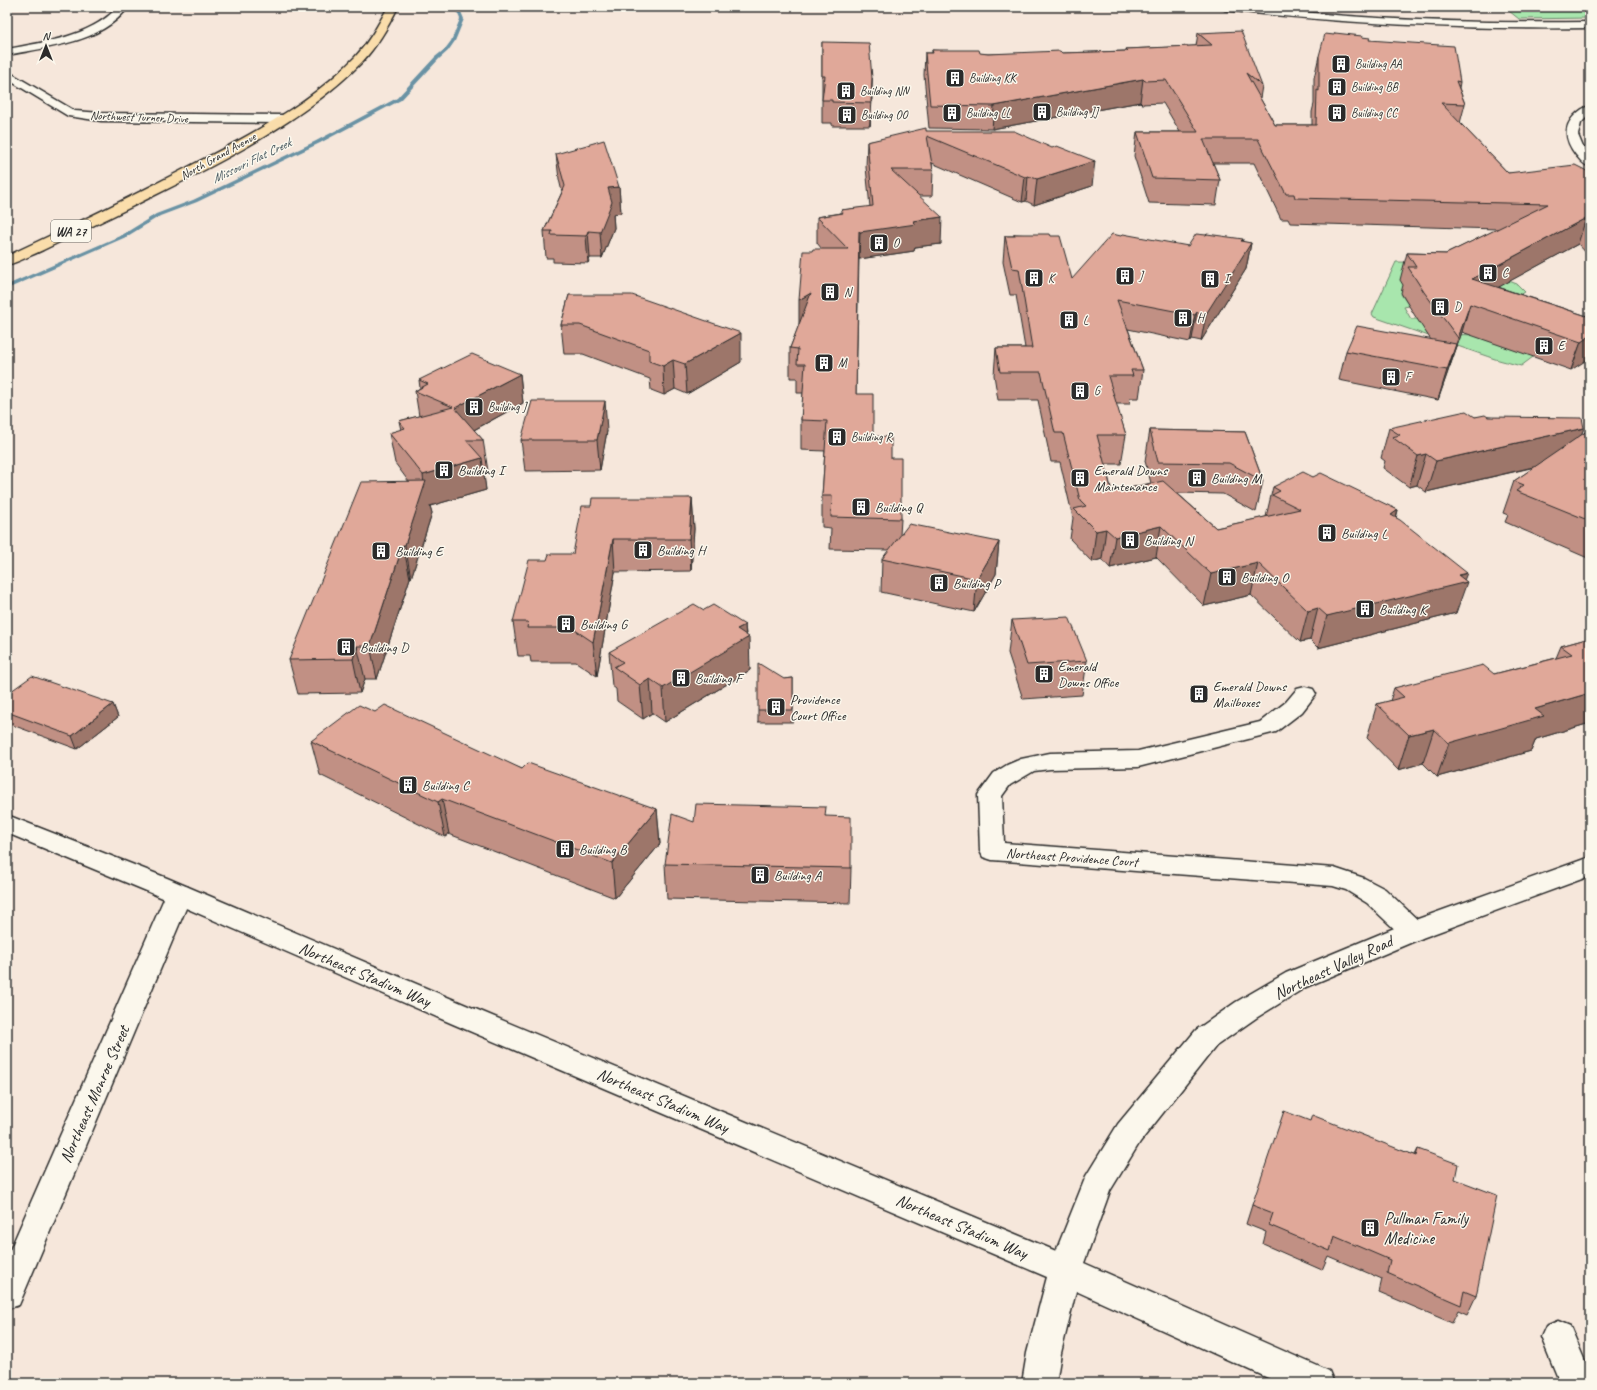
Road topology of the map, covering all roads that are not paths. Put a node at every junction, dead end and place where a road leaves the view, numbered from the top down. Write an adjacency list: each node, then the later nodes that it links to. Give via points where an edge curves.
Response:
1 (123, 7): 5 (street, via 118,15 98,27 66,39)
2 (393, 7): 8 (main road, North Grand Avenue / WA 27, via 388,20 365,53 339,79)
3 (1225, 7): 4 (street, via 1348,20 1422,24)
4 (1590, 25)
5 (7, 52)
6 (7, 74): 8 (street, Northwest Turner Drive, via 72,114 101,118)
7 (1590, 109): 9 (street, via 1572,125 1571,132 1580,153)
8 (282, 119): 10 (main road, North Grand Avenue / WA 27, via 252,138 136,200)
9 (1590, 163)
10 (7, 261)
11 (1305, 694): 15 (street, Northeast Providence Court, via 1294,707 1268,727 1138,759 1050,761 1029,764 1015,771 1002,779 990,795 992,851 1334,877 1355,884 1376,896)
12 (7, 823): 14 (street, Northeast Stadium Way)
13 (1590, 866): 15 (street, Northeast Valley Road)
14 (179, 894): 16 (street, Northeast Stadium Way); 17 (street, Northeast Monroe Street)
15 (1413, 931): 16 (street, Northeast Valley Road, via 1296,980 1206,1038 1125,1140 1097,1186)
16 (1065, 1270): 19 (street, Northeast Valley Road); 20 (street, Northeast Stadium Way)
17 (7, 1294)
18 (1558, 1337): 21 (street)
19 (1039, 1383)
20 (1317, 1383)
21 (1577, 1383)

